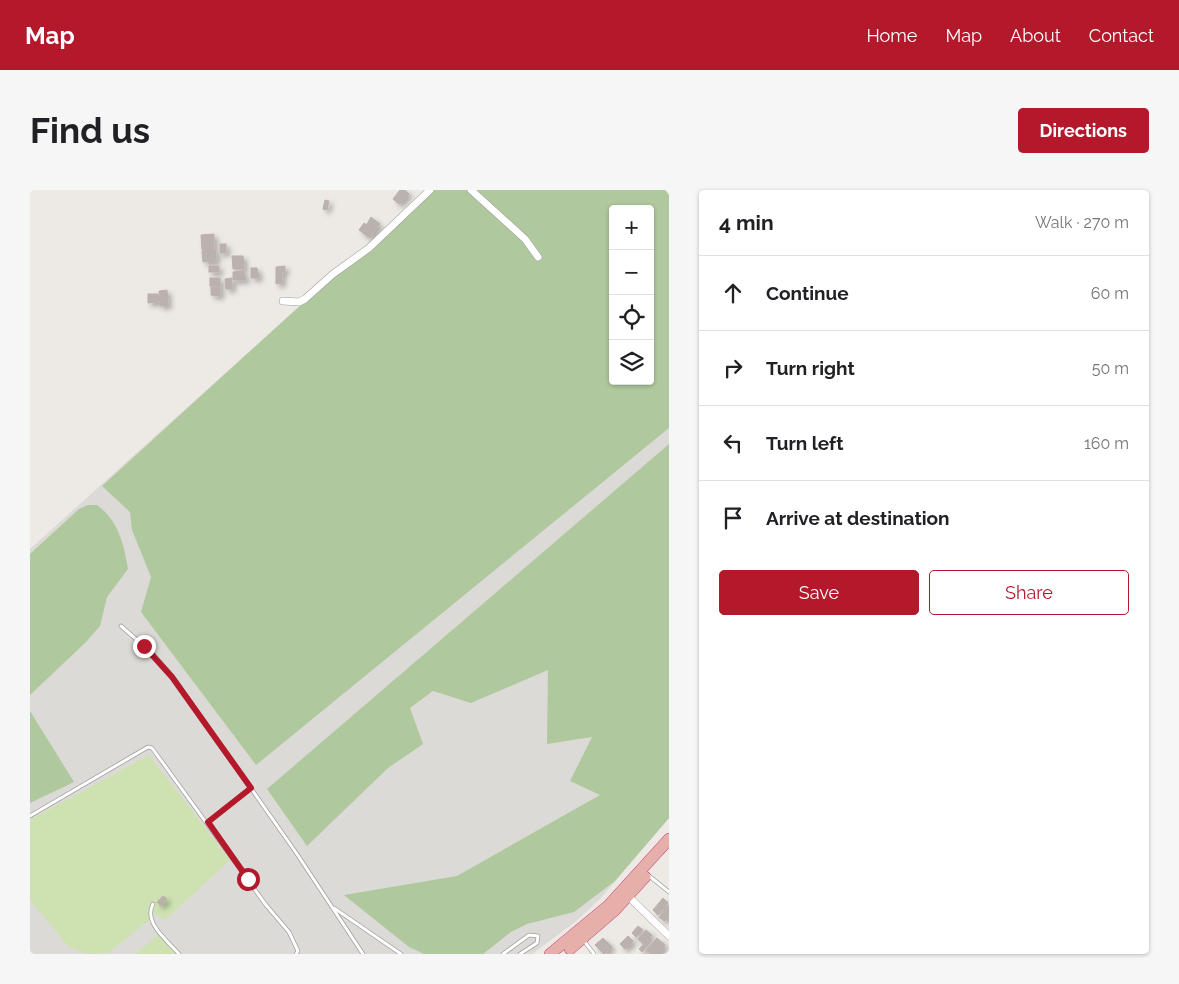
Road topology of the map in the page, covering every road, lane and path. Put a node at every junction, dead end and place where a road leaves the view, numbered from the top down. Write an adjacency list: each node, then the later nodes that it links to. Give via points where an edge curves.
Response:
1 (430, 190): 4 (street, via 369,248 305,299)
2 (471, 190): 3 (street, via 524,239)
3 (538, 257)
4 (283, 301)
5 (121, 626): 6 (lane, via 154,655 172,677)
6 (251, 788): 8 (lane); 15 (lane)
7 (30, 816): 8 (lane, via 148,747 158,752)
8 (208, 822): 19 (lane, via 295,941)
9 (669, 839): 11 (highway)
10 (669, 850): 11 (highway)
11 (641, 877): 12 (lane); 13 (highway); 24 (highway)
12 (669, 892)
13 (629, 897): 16 (street); 17 (highway)
14 (153, 904): 18 (lane, via 149,916 151,922)
15 (332, 906): 20 (lane); 21 (lane)
16 (669, 936)
17 (582, 939): 25 (highway); 26 (lane)
18 (179, 954)
19 (296, 954)
20 (363, 954)
21 (401, 954)
22 (503, 954): 23 (lane, via 529,935 538,936 537,943)
23 (520, 954)
24 (550, 954)
25 (562, 954)
26 (594, 954)

